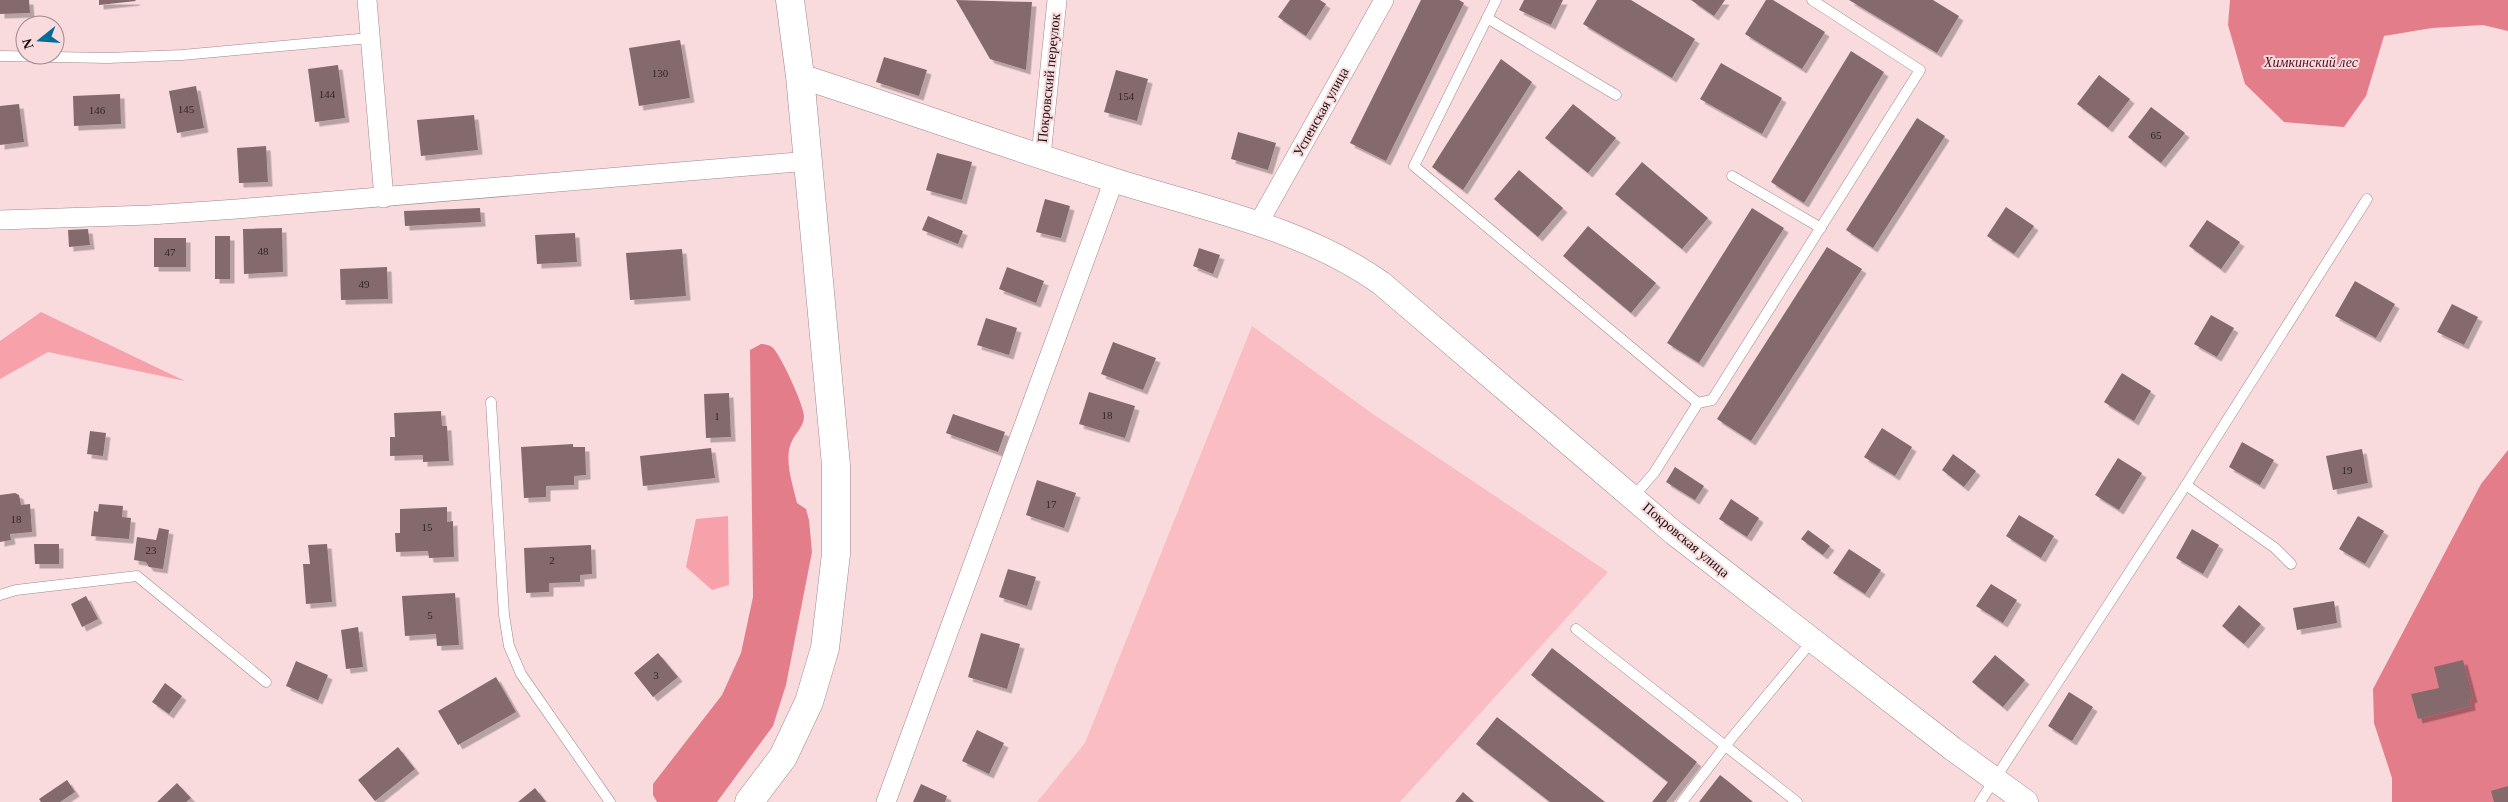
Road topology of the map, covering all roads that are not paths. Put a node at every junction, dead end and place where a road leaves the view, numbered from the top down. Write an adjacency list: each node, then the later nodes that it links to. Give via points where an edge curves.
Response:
1 (367, 0): 8 (street)
2 (790, 0): 10 (main road)
3 (1057, 0): 12 (street, Покровский переулок)
4 (1384, 0): 19 (street, Успенская улица)
5 (1496, 0): 7 (lane)
6 (1812, 0): 20 (lane, via 1920,70)
7 (1487, 18): 11 (lane); 22 (lane, via 1414,166)
8 (370, 38): 9 (lane, via 182,55 108,58); 16 (street)
9 (0, 56)
10 (800, 76): 12 (street, Покровская улица); 13 (main road)
11 (1616, 96)
12 (1041, 156): 15 (street, Покровская улица)
13 (809, 160): 16 (street); 33 (main road, via 836,465 836,554 825,648 810,702 783,757)
14 (1732, 176): 20 (lane)
15 (1114, 180): 19 (street, Покровская улица); 34 (street)
16 (384, 198): 18 (street, via 150,215)
17 (2367, 199): 23 (lane)
18 (0, 220)
19 (1258, 224): 24 (street, Покровская улица, via 1328,250 1381,283)
20 (1821, 228): 22 (lane, via 1712,400)
21 (491, 402): 32 (lane, via 504,615 509,646 520,674)
22 (1698, 403): 24 (lane, via 1654,473)
23 (2186, 486): 25 (lane, via 2275,548); 31 (lane)
24 (1634, 496): 28 (street, Покровская улица, via 1674,533)
25 (2291, 564)
26 (0, 595): 29 (lane, via 16,590 137,576)
27 (1576, 629): 30 (lane)
28 (1812, 641): 30 (lane); 31 (street, Покровская улица)
29 (266, 682)
30 (1725, 746): 35 (lane); 36 (lane)
31 (1994, 780): 37 (lane); 38 (street, Покровская улица)
32 (610, 802)
33 (749, 802)
34 (886, 802)
35 (1682, 802)
36 (1797, 802)
37 (1980, 802)
38 (2026, 802)

